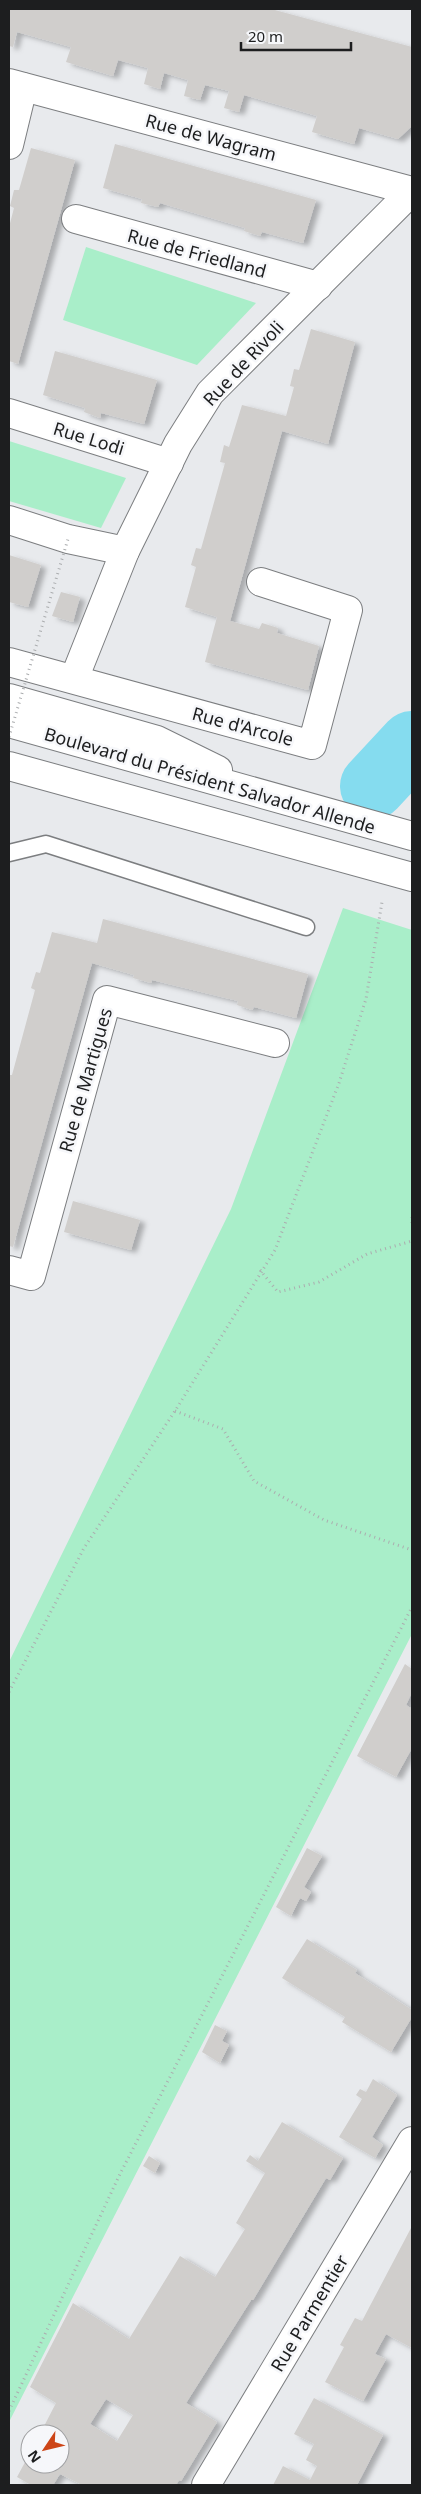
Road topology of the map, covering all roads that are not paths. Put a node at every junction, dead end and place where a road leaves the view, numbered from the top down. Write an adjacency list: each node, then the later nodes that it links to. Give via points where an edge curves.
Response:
1 (16, 85): 2 (street); 3 (street, Rue de Wagram)
2 (9, 145)
3 (412, 191): 5 (street, Rue de Rivoli)
4 (76, 219): 5 (street, Rue de Friedland)
5 (318, 286): 7 (street, Rue de Rivoli, via 210,393)
6 (9, 413): 7 (street, Rue Lodi)
7 (169, 463): 9 (street, Rue de Rivoli)
8 (9, 520): 9 (street, via 68,539)
9 (125, 551): 12 (street, Rue de Rivoli)
10 (261, 582): 12 (street, Rue d'Arcole, via 348,610 312,745)
11 (9, 662): 12 (street, Rue d'Arcole)
12 (74, 679)
13 (9, 698): 16 (street, via 158,740)
14 (9, 723): 16 (street, Boulevard du Président Salvador Allende)
15 (9, 766): 19 (street)
16 (284, 802): 17 (street, Boulevard du Président Salvador Allende)
17 (412, 836)
18 (9, 853): 20 (lane, via 46,844)
19 (400, 873)
20 (306, 927)
21 (276, 1043): 22 (street, Rue de Martigues, via 107,1000 31,1276)
22 (9, 1270)
23 (412, 2141): 24 (street, Rue Parmentier)
24 (206, 2485)

